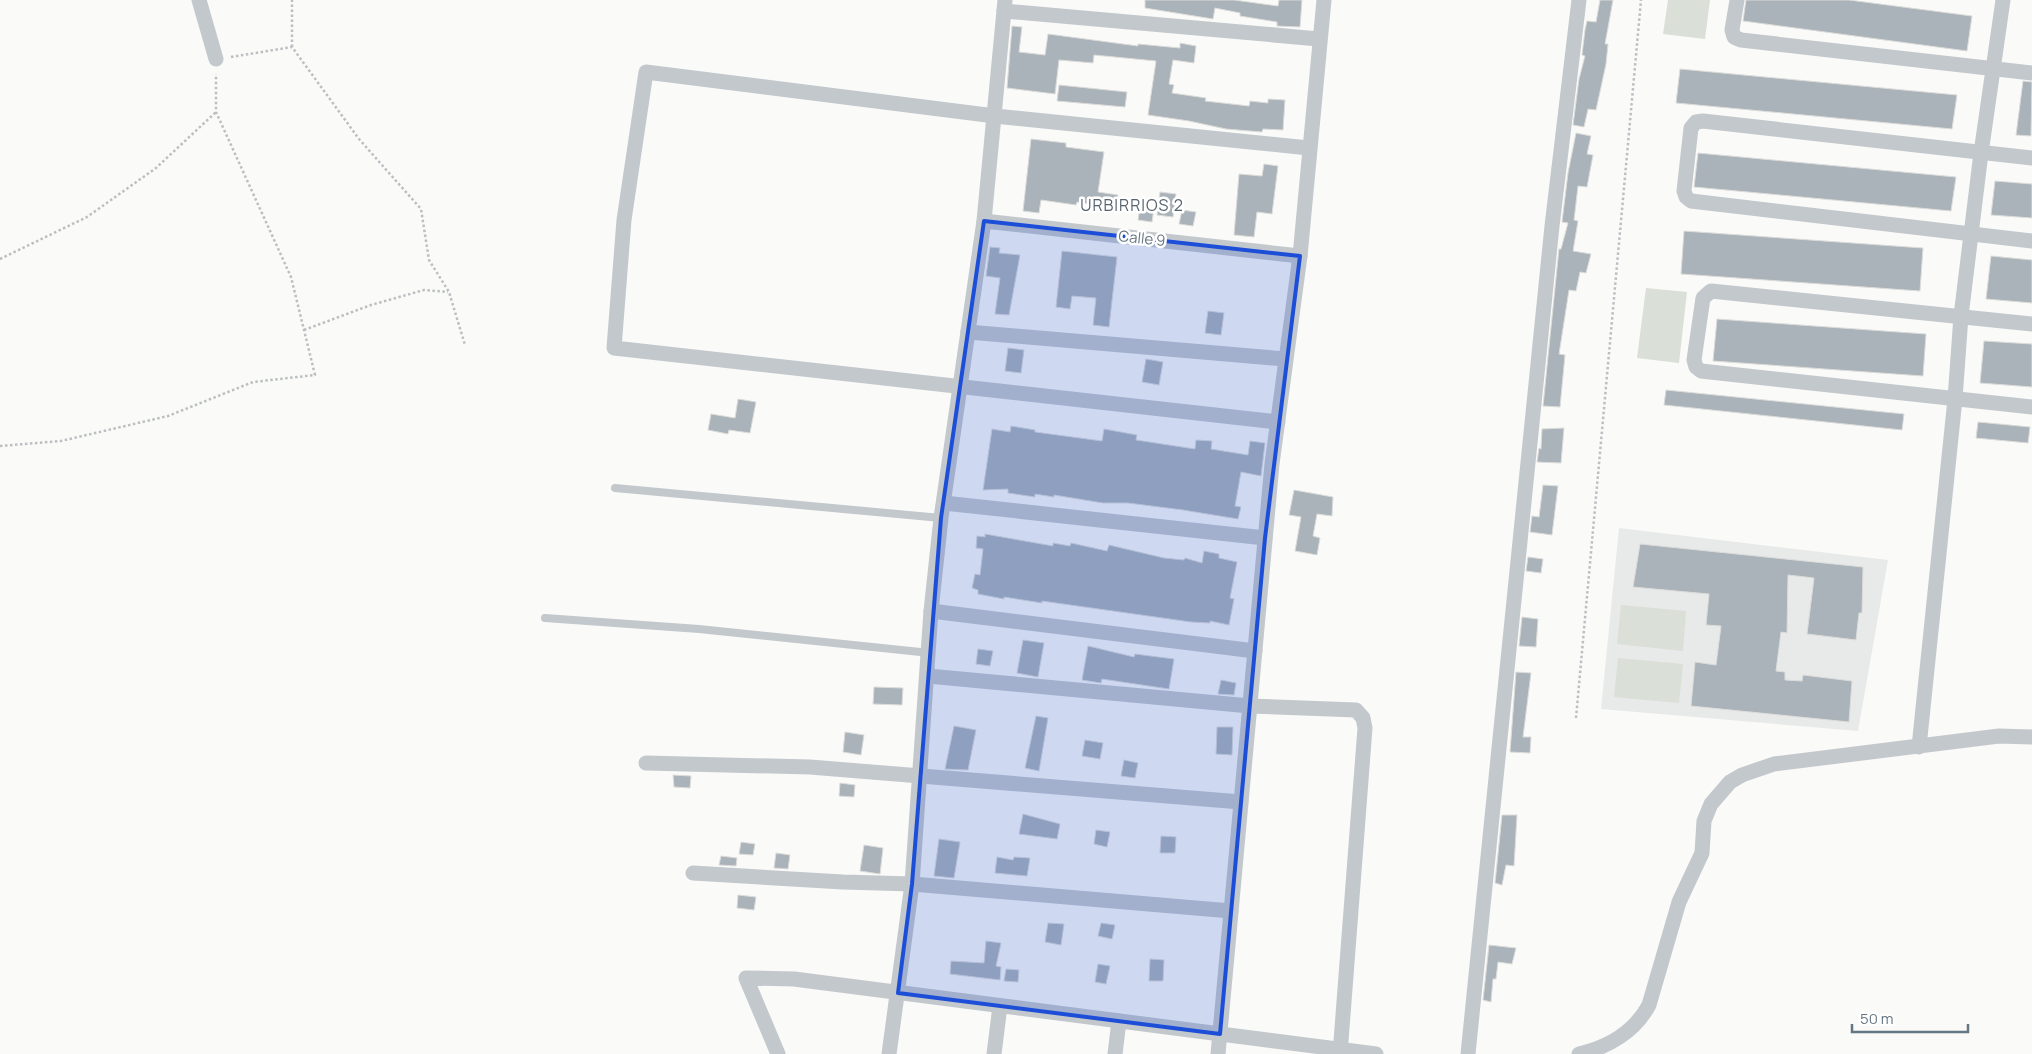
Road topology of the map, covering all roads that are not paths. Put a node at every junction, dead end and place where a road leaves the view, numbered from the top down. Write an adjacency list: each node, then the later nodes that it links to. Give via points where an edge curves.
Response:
1 (199, 0): 8 (street)
2 (1324, 0): 7 (street)
3 (1579, 0): 55 (street, via 1552,226)
4 (1737, 0): 9 (street, via 1732,30 1737,39)
5 (2003, 0): 9 (street)
6 (1005, 5): 7 (street); 11 (street)
7 (1319, 40): 12 (street)
8 (216, 60)
9 (1992, 69): 10 (street); 13 (street)
10 (2032, 73)
11 (995, 116): 12 (street); 15 (street); 23 (street, via 646,72 624,220 614,348)
12 (1310, 148): 18 (street)
13 (1981, 153): 14 (street); 16 (street); 16 (street, via 1703,120 1692,128 1684,191 1691,201)
14 (2032, 158)
15 (984, 221): 18 (street, Calle 9); 21 (street)
16 (1971, 234): 17 (street); 19 (street)
17 (2032, 241)
18 (1300, 256): 22 (street)
19 (1960, 316): 20 (street); 24 (street); 24 (street, via 1711,291 1703,298 1694,360 1701,371)
20 (2032, 324)
21 (968, 332): 22 (street); 23 (street)
22 (1285, 358): 26 (street)
23 (960, 387): 26 (street); 28 (street)
24 (1955, 400): 25 (street); 37 (street)
25 (2032, 407)
26 (1278, 422): 29 (street)
27 (615, 488): 28 (lane)
28 (942, 510): 29 (street); 30 (street)
29 (1265, 538): 32 (street)
30 (931, 611): 32 (street); 33 (street)
31 (545, 618): 33 (lane, via 699,629)
32 (1255, 651): 35 (street)
33 (930, 653): 34 (street)
34 (928, 676): 35 (street); 39 (street)
35 (1250, 706): 40 (street); 48 (street, via 1356,710 1365,723)
36 (2032, 737): 37 (street, via 1999,736)
37 (1920, 747): 56 (street, via 1774,764 1742,775 1720,792 1710,804 1704,820 1702,853 1679,902 1649,1005 1641,1020 1625,1035)
38 (646, 763): 39 (street, via 810,767)
39 (920, 775): 40 (street); 42 (street)
40 (1241, 802): 43 (street)
41 (693, 873): 42 (street)
42 (912, 884): 43 (street); 44 (street)
43 (1231, 911): 47 (street)
44 (898, 993): 45 (street); 49 (street, via 794,979 746,978); 50 (street)
45 (1000, 1006): 46 (street); 51 (street)
46 (1119, 1021): 47 (street); 52 (street)
47 (1220, 1034): 48 (street); 53 (street)
48 (1341, 1052): 54 (street)
49 (778, 1054)
50 (889, 1054)
51 (994, 1054)
52 (1114, 1054)
53 (1218, 1054)
54 (1376, 1054)
55 (1468, 1054)
56 (1579, 1054)

